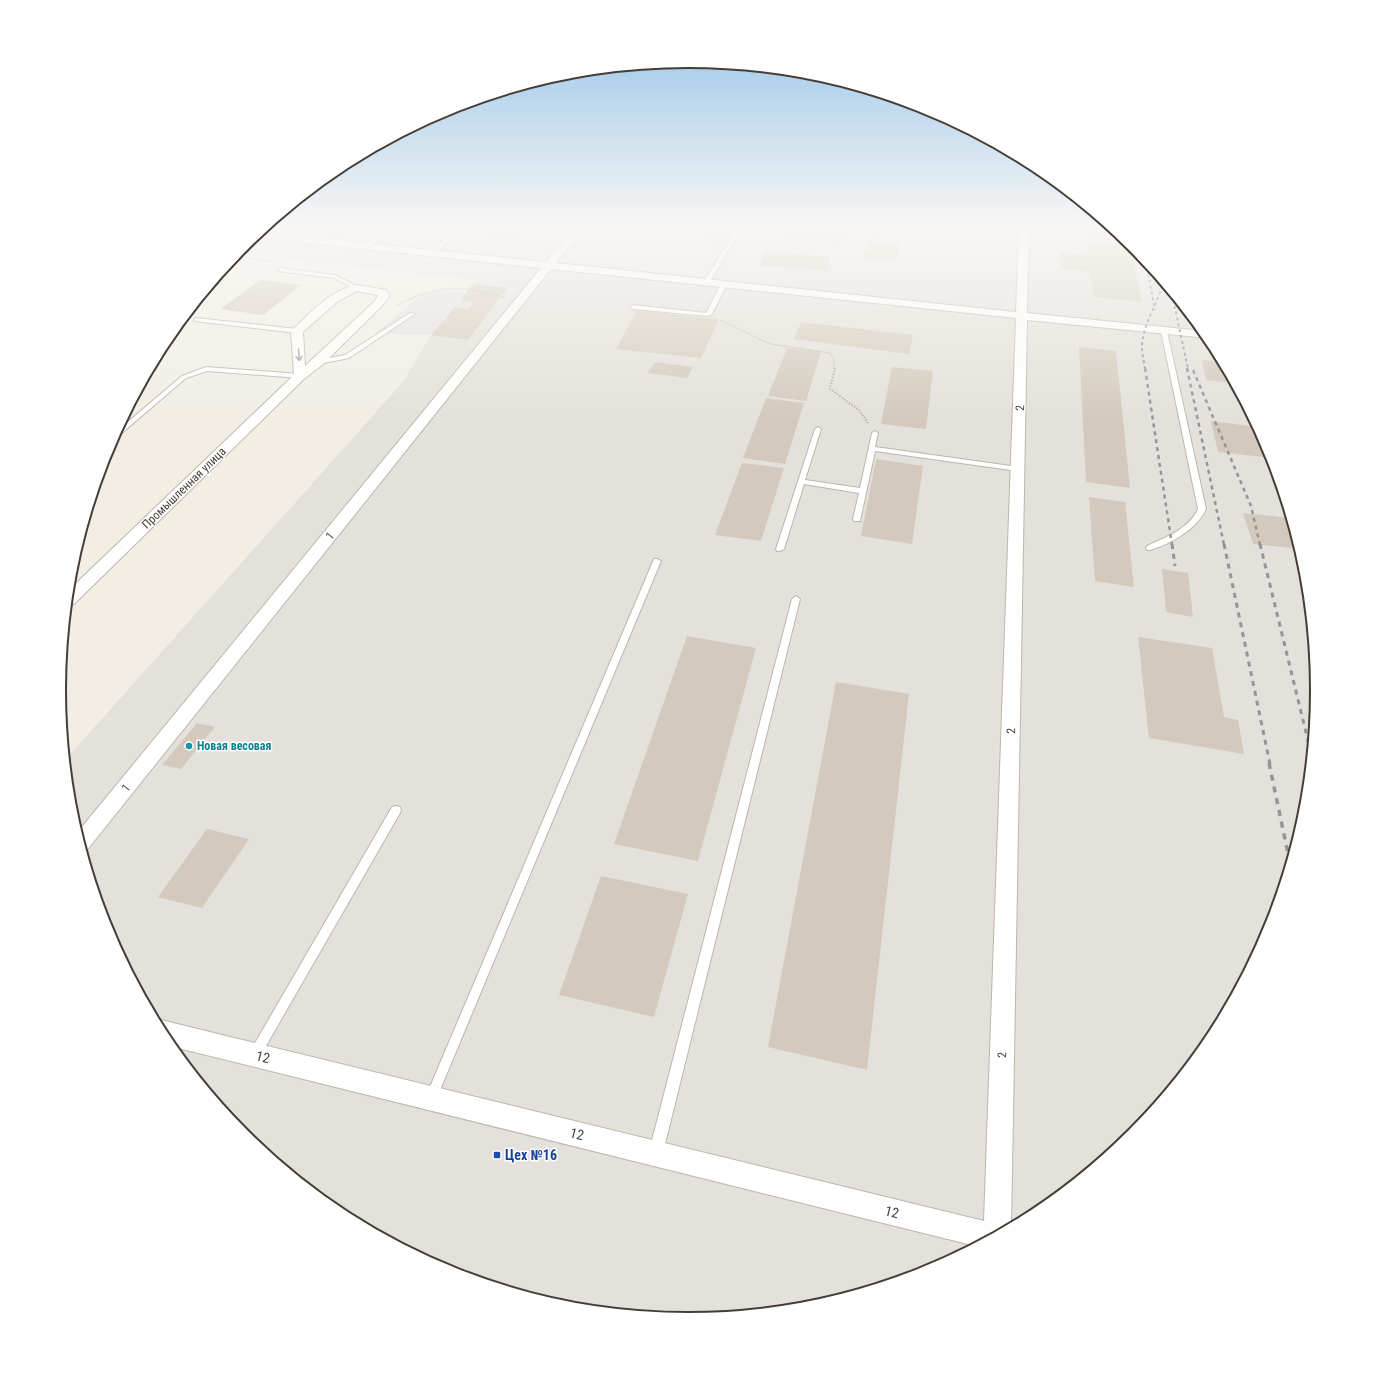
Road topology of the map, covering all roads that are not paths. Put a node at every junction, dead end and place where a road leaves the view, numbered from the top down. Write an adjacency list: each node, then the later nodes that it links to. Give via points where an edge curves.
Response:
1 (343, 292): 11 (street, Промышленная улица)
2 (382, 292): 14 (street, Промышленная улица, via 384,296 379,303)
3 (528, 292): 30 (street, 1)
4 (719, 292): 7 (lane, via 708,314)
5 (803, 292): 9 (street)
6 (1023, 292): 9 (street, 2)
7 (633, 307)
8 (412, 314): 14 (lane, via 347,357)
9 (1022, 316): 12 (street); 20 (street, 2)
10 (196, 320): 11 (lane)
11 (297, 330): 15 (street, one-way to 15)
12 (1164, 331): 13 (street); 24 (lane, via 1202,509 1200,517 1193,524)
13 (1197, 334)
14 (318, 362): 15 (street, Промышленная улица)
15 (300, 376): 16 (lane, via 206,369 184,378); 27 (street, Промышленная улица)
16 (124, 429)
17 (818, 429): 21 (lane)
18 (875, 433): 19 (lane)
19 (872, 449): 20 (lane); 22 (lane)
20 (1018, 468): 35 (street, 2)
21 (802, 482): 22 (lane); 25 (lane)
22 (863, 491): 23 (lane)
23 (857, 519)
24 (1150, 548)
25 (780, 549)
26 (657, 561): 33 (lane)
27 (74, 595)
28 (796, 599): 34 (lane)
29 (396, 810): 32 (lane)
30 (84, 839)
31 (170, 1034): 32 (street, 12)
32 (254, 1055): 33 (street, 12)
33 (431, 1098): 34 (street, 12)
34 (655, 1154): 36 (street, 12)
35 (997, 1230)
36 (987, 1235)

